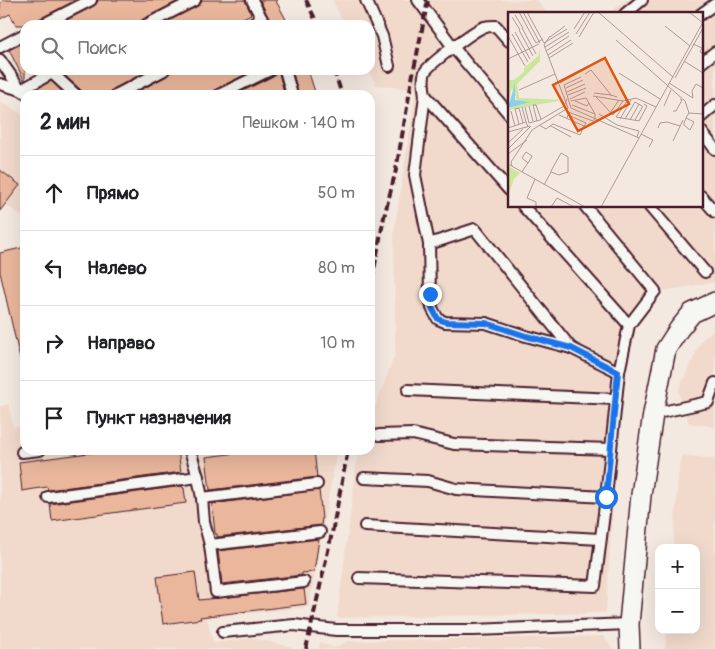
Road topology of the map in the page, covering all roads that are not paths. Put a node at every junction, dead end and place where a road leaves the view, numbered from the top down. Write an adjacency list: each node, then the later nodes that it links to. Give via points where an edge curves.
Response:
1 (91, 0): 10 (lane)
2 (194, 0): 11 (lane)
3 (252, 0): 12 (lane)
4 (366, 0): 13 (lane)
5 (418, 0): 18 (lane)
6 (642, 0): 8 (lane)
7 (715, 4): 9 (lane)
8 (627, 12)
9 (702, 13)
10 (52, 20)
11 (156, 20)
12 (263, 20)
13 (375, 20)
14 (375, 20): 22 (lane)
15 (20, 36): 17 (lane)
16 (508, 40): 18 (lane, via 496,26 483,27)
17 (0, 46)
18 (453, 47): 36 (lane, via 425,73); 38 (lane)
19 (715, 52): 21 (lane)
20 (0, 60): 30 (lane)
21 (702, 62)
22 (389, 66)
23 (49, 75): 31 (lane)
24 (58, 75): 32 (lane)
25 (154, 75): 33 (lane)
26 (260, 75): 34 (lane)
27 (286, 75): 35 (lane)
28 (0, 84): 29 (lane)
29 (20, 90)
30 (23, 90)
31 (28, 90)
32 (72, 90)
33 (126, 90)
34 (229, 90)
35 (291, 90)
36 (425, 95): 42 (lane); 48 (lane, via 415,175)
37 (715, 106): 39 (lane)
38 (508, 113)
39 (702, 116)
40 (702, 132): 41 (lane)
41 (715, 149)
42 (508, 189)
43 (702, 197): 47 (lane)
44 (525, 208): 51 (lane)
45 (586, 208): 51 (lane, via 655,292)
46 (651, 208): 49 (lane)
47 (715, 212)
48 (429, 244): 52 (lane, via 475,228); 52 (lane, via 430,294 438,319 486,323)
49 (705, 272)
50 (715, 302): 58 (street, via 692,313 666,349)
51 (629, 325): 53 (lane)
52 (571, 348): 53 (lane)
53 (618, 372): 56 (lane)
54 (715, 383): 57 (lane)
55 (408, 390): 56 (lane)
56 (616, 399): 60 (lane)
57 (712, 402): 58 (lane)
58 (653, 414): 74 (street, via 641,495)
59 (379, 435): 60 (lane, via 413,434 454,444)
60 (611, 449): 66 (lane)
61 (194, 455): 62 (lane)
62 (198, 477): 65 (lane); 67 (lane)
63 (364, 478): 66 (lane, via 428,481 456,488)
64 (317, 484): 67 (lane)
65 (48, 497)
66 (606, 497): 70 (lane)
67 (202, 498): 71 (lane)
68 (365, 526): 70 (lane)
69 (320, 532): 71 (lane)
70 (600, 539): 72 (lane, via 595,586)
71 (210, 545): 73 (lane, via 216,592)
72 (359, 578)
73 (304, 582)
74 (629, 624): 75 (lane, via 474,630 336,630 294,625); 76 (street)
75 (223, 632)
76 (630, 649)

